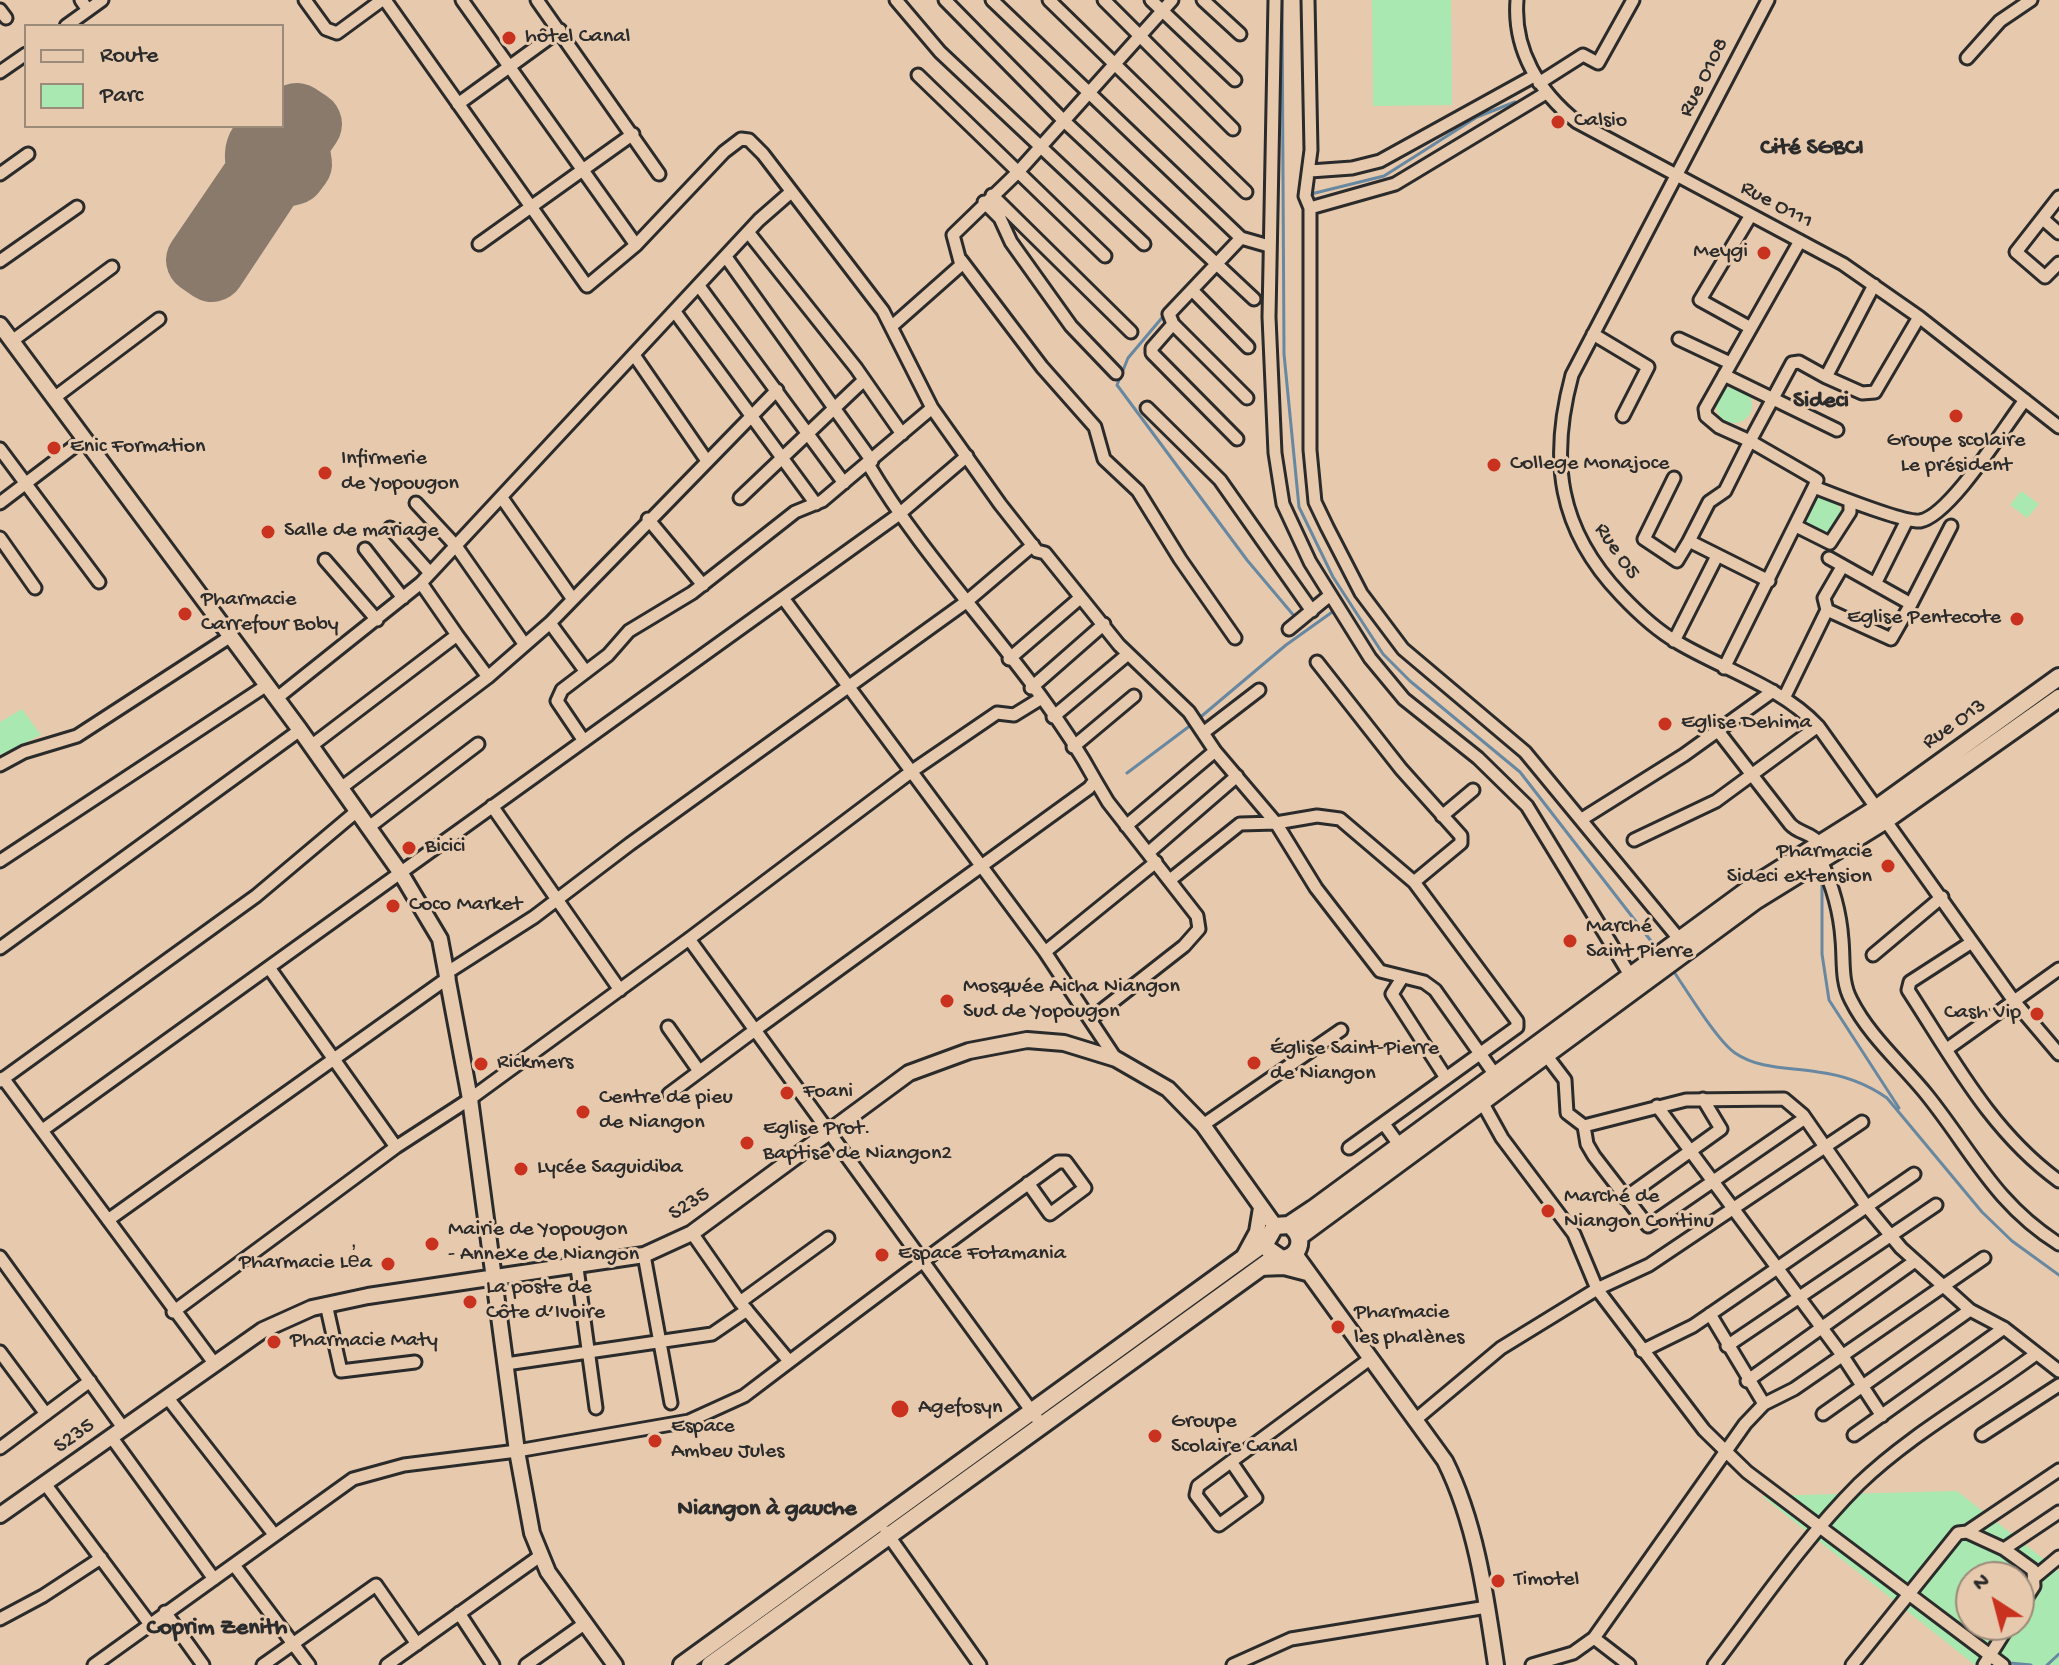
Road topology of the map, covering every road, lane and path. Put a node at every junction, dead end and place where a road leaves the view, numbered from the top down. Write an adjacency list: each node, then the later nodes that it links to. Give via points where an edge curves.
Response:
1 (102, 0): 20 (street)
2 (305, 0): 3 (street, via 326,29 337,33)
3 (384, 0): 35 (street)
4 (462, 0): 29 (street)
5 (537, 0): 23 (street)
6 (896, 0): 39 (street, via 940,52)
7 (945, 0): 36 (street)
8 (992, 0): 34 (street)
9 (1049, 0): 28 (street)
10 (1104, 0): 25 (street)
11 (1151, 0): 21 (street)
12 (1172, 0): 21 (street)
13 (1203, 0): 24 (street)
14 (1275, 0): 63 (street)
15 (1308, 0): 42 (street)
16 (1517, 0): 33 (street, Rue O111, via 1519,32)
17 (1633, 0): 33 (street, via 1598,63 1583,55)
18 (1768, 0): 46 (street, Rue O108)
19 (2031, 0): 27 (street, via 2000,21)
20 (84, 5): 22 (street)
21 (1163, 11): 25 (street); 32 (street)
22 (68, 24)
23 (560, 30): 29 (street); 38 (street)
24 (1240, 34)
25 (1138, 37): 28 (street); 37 (street)
26 (24, 55): 30 (street)
27 (1967, 58)
28 (1114, 64): 34 (street); 48 (street)
29 (512, 67): 35 (street); 41 (street)
30 (0, 72)
31 (918, 75): 43 (street)
32 (1235, 80)
33 (1540, 84): 42 (street, via 1380,161); 46 (street, Rue O111, via 1585,128); 53 (street, via 1395,184)
34 (1090, 91): 36 (street); 58 (street)
35 (458, 104): 52 (street)
36 (1063, 120): 39 (street); 68 (street)
37 (1233, 129)
38 (633, 134): 41 (street); 45 (street)
39 (1042, 145): 43 (street); 61 (street)
40 (28, 154): 44 (street)
41 (583, 170): 52 (street); 62 (street)
42 (1310, 171): 53 (street, via 1305,196)
43 (1018, 172): 50 (street); 64 (street)
44 (0, 174)
45 (659, 174)
46 (1677, 175): 54 (street, Rue O111); 83 (street, Rue O5)
47 (791, 192): 56 (street); 62 (street, via 763,154 741,139); 80 (street)
48 (1246, 192)
49 (2059, 197): 55 (street)
50 (988, 198): 66 (street, via 953,235); 82 (street); 89 (street, via 1011,242 1071,326)
51 (77, 207): 67 (street)
52 (533, 208): 60 (street); 62 (street, via 587,286)
53 (1310, 208): 202 (street, via 1310,450 1315,502 1361,593 1403,649 1525,752)
54 (1751, 215): 59 (street, Rue O111); 81 (street, via 1700,300)
55 (2043, 219): 57 (street); 69 (street, via 2016,252 2045,277)
56 (748, 232): 65 (street); 92 (street)
57 (2059, 233)
58 (1241, 238): 63 (street); 68 (street)
59 (1800, 241): 71 (street, Rue O111); 81 (street)
60 (479, 244)
61 (1144, 244)
62 (636, 245)
63 (1269, 246): 151 (street, via 1270,373 1283,504)
64 (1105, 256)
65 (726, 257): 72 (street); 98 (street)
66 (961, 260): 80 (street, via 956,271); 162 (street, via 1090,421 1104,459 1138,491)
67 (0, 261)
68 (1217, 263): 73 (street); 74 (street)
69 (2059, 263)
70 (112, 267): 85 (street)
71 (1874, 285): 76 (street, Rue O111); 91 (street)
72 (699, 286): 75 (street); 93 (street)
73 (1192, 290): 78 (street, via 1169,314); 86 (street)
74 (1254, 299)
75 (675, 312): 87 (street); 101 (street)
76 (1919, 317): 91 (street, via 1875,392 1862,393); 97 (street, Rue O111)
77 (159, 319): 94 (street)
78 (1173, 324): 95 (street); 108 (street, via 1152,353)
79 (0, 325): 85 (street)
80 (891, 327): 99 (street)
81 (1749, 327): 88 (street)
82 (1131, 332)
83 (1593, 334): 102 (street, via 1648,367); 163 (street, Rue O5, via 1572,375 1561,415 1563,494 1595,565 1635,610)
84 (1679, 339): 88 (street)
85 (12, 341): 94 (street)
86 (1248, 347)
87 (634, 355): 113 (street); 119 (street)
88 (1730, 363): 90 (street)
89 (1116, 373)
90 (1724, 375): 96 (street); 109 (street, via 1706,416)
91 (1826, 377): 96 (street, via 1795,362)
92 (864, 380): 98 (street); 106 (street)
93 (777, 390): 101 (street); 105 (street)
94 (54, 398): 107 (street)
95 (1247, 398)
96 (1772, 399): 104 (street); 109 (street)
97 (2025, 400): 103 (street, Rue O111); 127 (street, via 1945,505 1926,519)
98 (835, 406): 105 (street); 114 (street)
99 (932, 408): 106 (street); 111 (street)
100 (1147, 408): 155 (street, via 1220,480)
101 (752, 415): 112 (street); 113 (street)
102 (1623, 416)
103 (2059, 427)
104 (1837, 430)
105 (809, 434): 112 (street); 116 (street)
106 (902, 434): 114 (street)
107 (84, 439): 117 (street); 161 (street)
108 (1237, 439)
109 (1750, 441): 118 (street, via 1814,478); 132 (street, via 1725,491 1709,502)
110 (0, 449): 117 (street)
111 (967, 456): 125 (street); 133 (street)
112 (784, 459): 120 (street); 123 (street)
113 (707, 461): 126 (street)
114 (870, 462): 116 (street); 125 (street)
115 (1674, 478): 132 (street, via 1643,536 1677,561)
116 (844, 483): 123 (street)
117 (25, 484): 121 (street); 142 (street)
118 (1814, 487): 124 (street); 128 (street)
119 (502, 498): 134 (street); 148 (street)
120 (740, 498)
121 (0, 503)
122 (416, 503): 134 (street)
123 (816, 504): 145 (street, via 795,512)
124 (1850, 505): 127 (street, via 1882,509); 128 (street, via 1830,543)
125 (898, 515): 149 (street); 152 (street)
126 (648, 519): 145 (street); 148 (street)
127 (1907, 520): 144 (street)
128 (1796, 526): 141 (street)
129 (1951, 526): 153 (street)
130 (390, 528): 140 (street)
131 (0, 538): 146 (street)
132 (1689, 541): 136 (street)
133 (1033, 545): 150 (street); 152 (street)
134 (456, 546): 140 (street); 164 (street)
135 (365, 549): 147 (street)
136 (1717, 556): 141 (street); 163 (street)
137 (1829, 558): 139 (street)
138 (325, 560): 156 (street)
139 (1842, 567): 144 (street); 154 (street, via 1824,598)
140 (430, 573): 143 (street)
141 (1769, 581): 168 (street)
142 (99, 582)
143 (421, 583): 147 (street); 160 (street)
144 (1875, 584): 153 (street)
145 (703, 585): 169 (street, via 629,631)
146 (35, 588)
147 (403, 598): 156 (street)
148 (572, 598): 157 (street)
149 (783, 598): 172 (street); 186 (street)
150 (1080, 598): 158 (street); 166 (street)
151 (1330, 598): 155 (street); 226 (street, via 1404,699 1478,758 1527,806)
152 (966, 602): 166 (street); 172 (street)
153 (1911, 604): 154 (street, via 1891,639)
154 (1827, 610): 176 (street)
155 (1312, 611): 159 (street)
156 (377, 620): 178 (street)
157 (550, 623): 164 (street); 169 (street)
158 (1104, 624): 165 (street); 174 (street)
159 (1289, 629)
160 (457, 635): 170 (street); 188 (street)
161 (231, 636): 173 (street); 191 (street, via 77,736)
162 (1235, 638)
163 (1674, 641): 168 (street, Rue O5)
164 (525, 645): 170 (street)
165 (1128, 654): 181 (street); 182 (street)
166 (1009, 659): 174 (street)
167 (1317, 662): 201 (street)
168 (1724, 668): 176 (street, Rue O5)
169 (586, 672): 186 (street, via 557,696)
170 (488, 677): 196 (street)
171 (2059, 677): 200 (main road, Rue O13)
172 (849, 684): 192 (street); 215 (street)
173 (267, 685): 178 (street); 209 (street)
174 (1031, 688): 180 (street)
175 (1259, 690): 182 (street)
176 (1779, 694): 183 (street, Rue O5); 185 (street)
177 (1134, 696): 189 (street)
178 (277, 698): 184 (street)
179 (2059, 698): 200 (main road, Rue O13)
180 (1040, 699): 181 (street); 192 (street, via 1014,715 990,717)
181 (1053, 717): 189 (street)
182 (1198, 725): 190 (street)
183 (1818, 726): 193 (street); 200 (street, Rue O5)
184 (300, 730): 188 (street); 218 (street)
185 (1718, 731): 193 (street); 202 (street)
186 (584, 741): 198 (street)
187 (478, 744): 205 (street)
188 (311, 746): 196 (street)
189 (1073, 747): 195 (street)
190 (1215, 751): 194 (street); 204 (street)
191 (0, 765)
192 (912, 771): 210 (street); 216 (street)
193 (1752, 774): 206 (street, via 1716,801); 207 (street, via 1793,828 1809,832)
194 (1237, 776): 203 (street); 208 (street)
195 (1095, 780): 204 (street); 210 (street)
196 (341, 788): 199 (street)
197 (1473, 790): 201 (street)
198 (492, 806): 211 (street); 215 (street)
199 (357, 811): 205 (street); 242 (street, via 256,896)
200 (1882, 814): 207 (main road); 214 (street, Rue O5)
201 (1442, 816): 213 (street, via 1461,836 1461,843)
202 (1582, 819): 219 (street)
203 (1276, 823): 212 (street, via 1233,828); 213 (street, via 1317,816 1340,819); 227 (street, via 1316,888 1380,971)
204 (1126, 826): 208 (street)
205 (369, 827): 211 (street)
206 (1634, 840)
207 (1820, 852): 219 (main road); 276 (street, via 1836,894 1843,975 1857,1010 1943,1115 1988,1183)
208 (1152, 858): 212 (street); 220 (street)
209 (0, 861)
210 (980, 865): 220 (street); 232 (street)
211 (400, 872): 223 (street); 225 (street, via 440,939)
212 (1170, 880): 230 (street, via 1197,916 1197,934)
213 (1414, 882): 235 (street, via 1518,1024)
214 (1942, 897): 217 (street, Rue O5); 221 (street)
215 (557, 898): 225 (street); 228 (street)
216 (689, 939): 228 (street); 232 (street)
217 (1972, 942): 229 (street, Rue O5); 234 (street, via 1908,986)
218 (0, 948)
219 (1675, 948): 222 (main road)
220 (1045, 952): 230 (street)
221 (1873, 955)
222 (1654, 966): 226 (main road); 237 (main road)
223 (270, 969): 238 (street); 254 (street)
224 (2059, 969): 229 (street)
225 (449, 974): 238 (street); 245 (street)
226 (1630, 975): 243 (main road)
227 (1402, 978): 235 (street, via 1435,990); 241 (street, via 1392,994)
228 (620, 990): 245 (street)
229 (2014, 1001): 234 (street); 236 (street, Rue O5)
230 (1092, 1018): 239 (street)
231 (668, 1027): 240 (street)
232 (755, 1030): 240 (street); 255 (street)
233 (1341, 1030): 252 (street)
234 (1947, 1049): 263 (street, via 1994,1122)
235 (1479, 1054): 241 (street); 243 (street)
236 (2059, 1054)
237 (1546, 1055): 243 (main road); 253 (street, via 1565,1080 1567,1113)
238 (334, 1059): 257 (street); 270 (street)
239 (1116, 1059): 252 (street, S235, via 1168,1089); 255 (street, S235, via 1064,1043 1027,1040 969,1051 909,1073)
240 (699, 1071): 244 (street)
241 (1446, 1078): 251 (street)
242 (2, 1080): 254 (street)
243 (1500, 1081): 247 (main road); 256 (main road)
244 (669, 1094)
245 (470, 1099): 257 (street); 290 (street)
246 (1703, 1099): 248 (street); 249 (street, via 1784,1099); 260 (street, via 1721,1129)
247 (1482, 1102): 271 (main road); 292 (street, via 1502,1138 1574,1234)
248 (1657, 1106): 253 (street); 260 (street)
249 (1805, 1118): 258 (street); 262 (street)
250 (1862, 1122): 258 (street)
251 (1384, 1124): 256 (street); 259 (street)
252 (1203, 1125): 268 (street, S235)
253 (1584, 1126): 265 (street, via 1587,1144)
254 (44, 1129): 270 (street)
255 (829, 1134): 272 (street, S235); 284 (street)
256 (1400, 1146): 271 (main road)
257 (396, 1147): 297 (street)
258 (1827, 1147): 267 (street); 269 (street)
259 (1349, 1148)
260 (1690, 1152): 262 (street); 265 (street)
261 (1914, 1174): 267 (street)
262 (1711, 1180): 265 (street, via 1648,1226); 269 (street)
263 (2059, 1181)
264 (1028, 1183): 264 (street, via 1050,1214 1085,1188 1062,1160); 284 (street)
265 (1625, 1198)
266 (1936, 1205): 273 (street)
267 (1867, 1207): 273 (street); 287 (street)
268 (1261, 1208): 271 (street, S235); 282 (street, via 1257,1232)
269 (1732, 1210): 287 (street); 292 (street, via 1641,1269)
270 (108, 1220): 297 (street)
271 (1288, 1229): 275 (main road); 277 (main road, via 1300,1246)
272 (692, 1233): 278 (street, S235); 295 (street)
273 (1890, 1236): 283 (street); 293 (street)
274 (828, 1238): 295 (street)
275 (1266, 1242): 280 (main road); 282 (main road)
276 (2059, 1244)
277 (1295, 1254): 280 (main road); 288 (street)
278 (644, 1255): 285 (street, S235); 301 (street)
279 (0, 1257): 289 (street)
280 (1275, 1257): 286 (main road)
281 (1984, 1258): 291 (street)
282 (1241, 1260): 325 (main road)
283 (1915, 1261): 291 (street); 299 (street)
284 (923, 1264): 309 (street); 325 (street)
285 (577, 1268): 290 (street, S235); 303 (street)
286 (1259, 1268): 288 (street); 325 (main road)
287 (1775, 1268): 293 (street); 298 (street)
288 (1307, 1273): 308 (street)
289 (5, 1275): 314 (street)
290 (496, 1276): 294 (street, S235); 312 (street)
291 (1943, 1288): 296 (street); 307 (street)
292 (1597, 1289): 304 (street); 326 (street, via 1501,1348)
293 (1797, 1297): 299 (street); 302 (street)
294 (326, 1304): 310 (street, via 341,1371); 311 (street, S235, via 282,1320)
295 (744, 1306): 301 (street, via 712,1334); 309 (street)
296 (1970, 1310): 300 (street); 317 (street)
297 (173, 1312): 311 (street)
298 (1710, 1314): 302 (street); 304 (street)
299 (1819, 1328): 307 (street); 315 (street)
300 (2004, 1328): 306 (street); 324 (street)
301 (661, 1344): 303 (street); 319 (street)
302 (1727, 1346): 315 (street)
303 (588, 1351): 312 (street); 321 (street)
304 (1642, 1351): 332 (street)
305 (0, 1352): 322 (street)
306 (2036, 1354): 313 (street); 338 (street, via 1915,1437)
307 (1842, 1355): 317 (street); 320 (street)
308 (1371, 1358): 326 (street); 333 (street)
309 (789, 1361): 331 (street, via 744,1396 704,1417)
310 (415, 1362)
311 (214, 1363): 318 (street, S235)
312 (506, 1364): 331 (street)
313 (2059, 1371)
314 (90, 1381): 322 (street); 327 (street)
315 (1747, 1381): 320 (street)
316 (2059, 1385): 329 (street)
317 (1862, 1387): 323 (street); 324 (street)
318 (167, 1397): 327 (street, S235); 341 (street)
319 (671, 1403)
320 (1764, 1404): 332 (street)
321 (596, 1408)
322 (46, 1414): 330 (street)
323 (1823, 1414)
324 (1882, 1416): 328 (street)
325 (1037, 1418): 339 (main road)
326 (1415, 1420): 351 (street, via 1445,1461 1463,1502)
327 (118, 1434): 335 (street, S235); 349 (street)
328 (1854, 1435)
329 (1982, 1435)
330 (0, 1448)
331 (517, 1451): 341 (street, via 376,1470 353,1479); 343 (street)
332 (1726, 1453): 338 (street); 357 (street)
333 (1232, 1463): 333 (street, via 1195,1490 1219,1525 1256,1498)
334 (2059, 1470): 340 (street)
335 (46, 1485): 337 (street, S235); 345 (street)
336 (2059, 1512): 342 (street)
337 (0, 1515)
338 (1821, 1526): 350 (street); 378 (street)
339 (884, 1529): 371 (main road); 372 (main road); 373 (street)
340 (1967, 1532): 342 (street); 350 (street, via 1958,1533)
341 (273, 1533): 347 (street)
342 (2004, 1549): 346 (street)
343 (540, 1556): 353 (street); 356 (street)
344 (2059, 1557): 348 (street)
345 (101, 1558): 354 (street); 355 (street)
346 (2022, 1561)
347 (234, 1565): 349 (street); 359 (street)
348 (2035, 1577)
349 (214, 1579): 352 (street)
350 (1907, 1593): 362 (street); 379 (street)
351 (1487, 1607): 361 (street, via 1291,1639); 375 (street)
352 (165, 1612): 355 (street); 364 (street)
353 (459, 1613): 360 (street); 368 (street)
354 (0, 1619)
355 (149, 1623): 363 (street)
356 (584, 1624): 369 (street); 370 (street)
357 (1594, 1638): 376 (street, via 1573,1653); 377 (street)
358 (1999, 1641): 362 (street)
359 (292, 1643): 360 (street, via 376,1585); 365 (street); 366 (street)
360 (417, 1644): 367 (street)
361 (1254, 1660): 374 (street)
362 (1987, 1660): 380 (street)
363 (97, 1664)
364 (203, 1665)
365 (263, 1665)
366 (309, 1665)
367 (387, 1665)
368 (493, 1665)
369 (526, 1665)
370 (615, 1665)
371 (682, 1665)
372 (710, 1665)
373 (980, 1665)
374 (1233, 1665)
375 (1496, 1665)
376 (1532, 1665)
377 (1629, 1665)
378 (1714, 1665)
379 (1852, 1665)
380 (2003, 1665)

